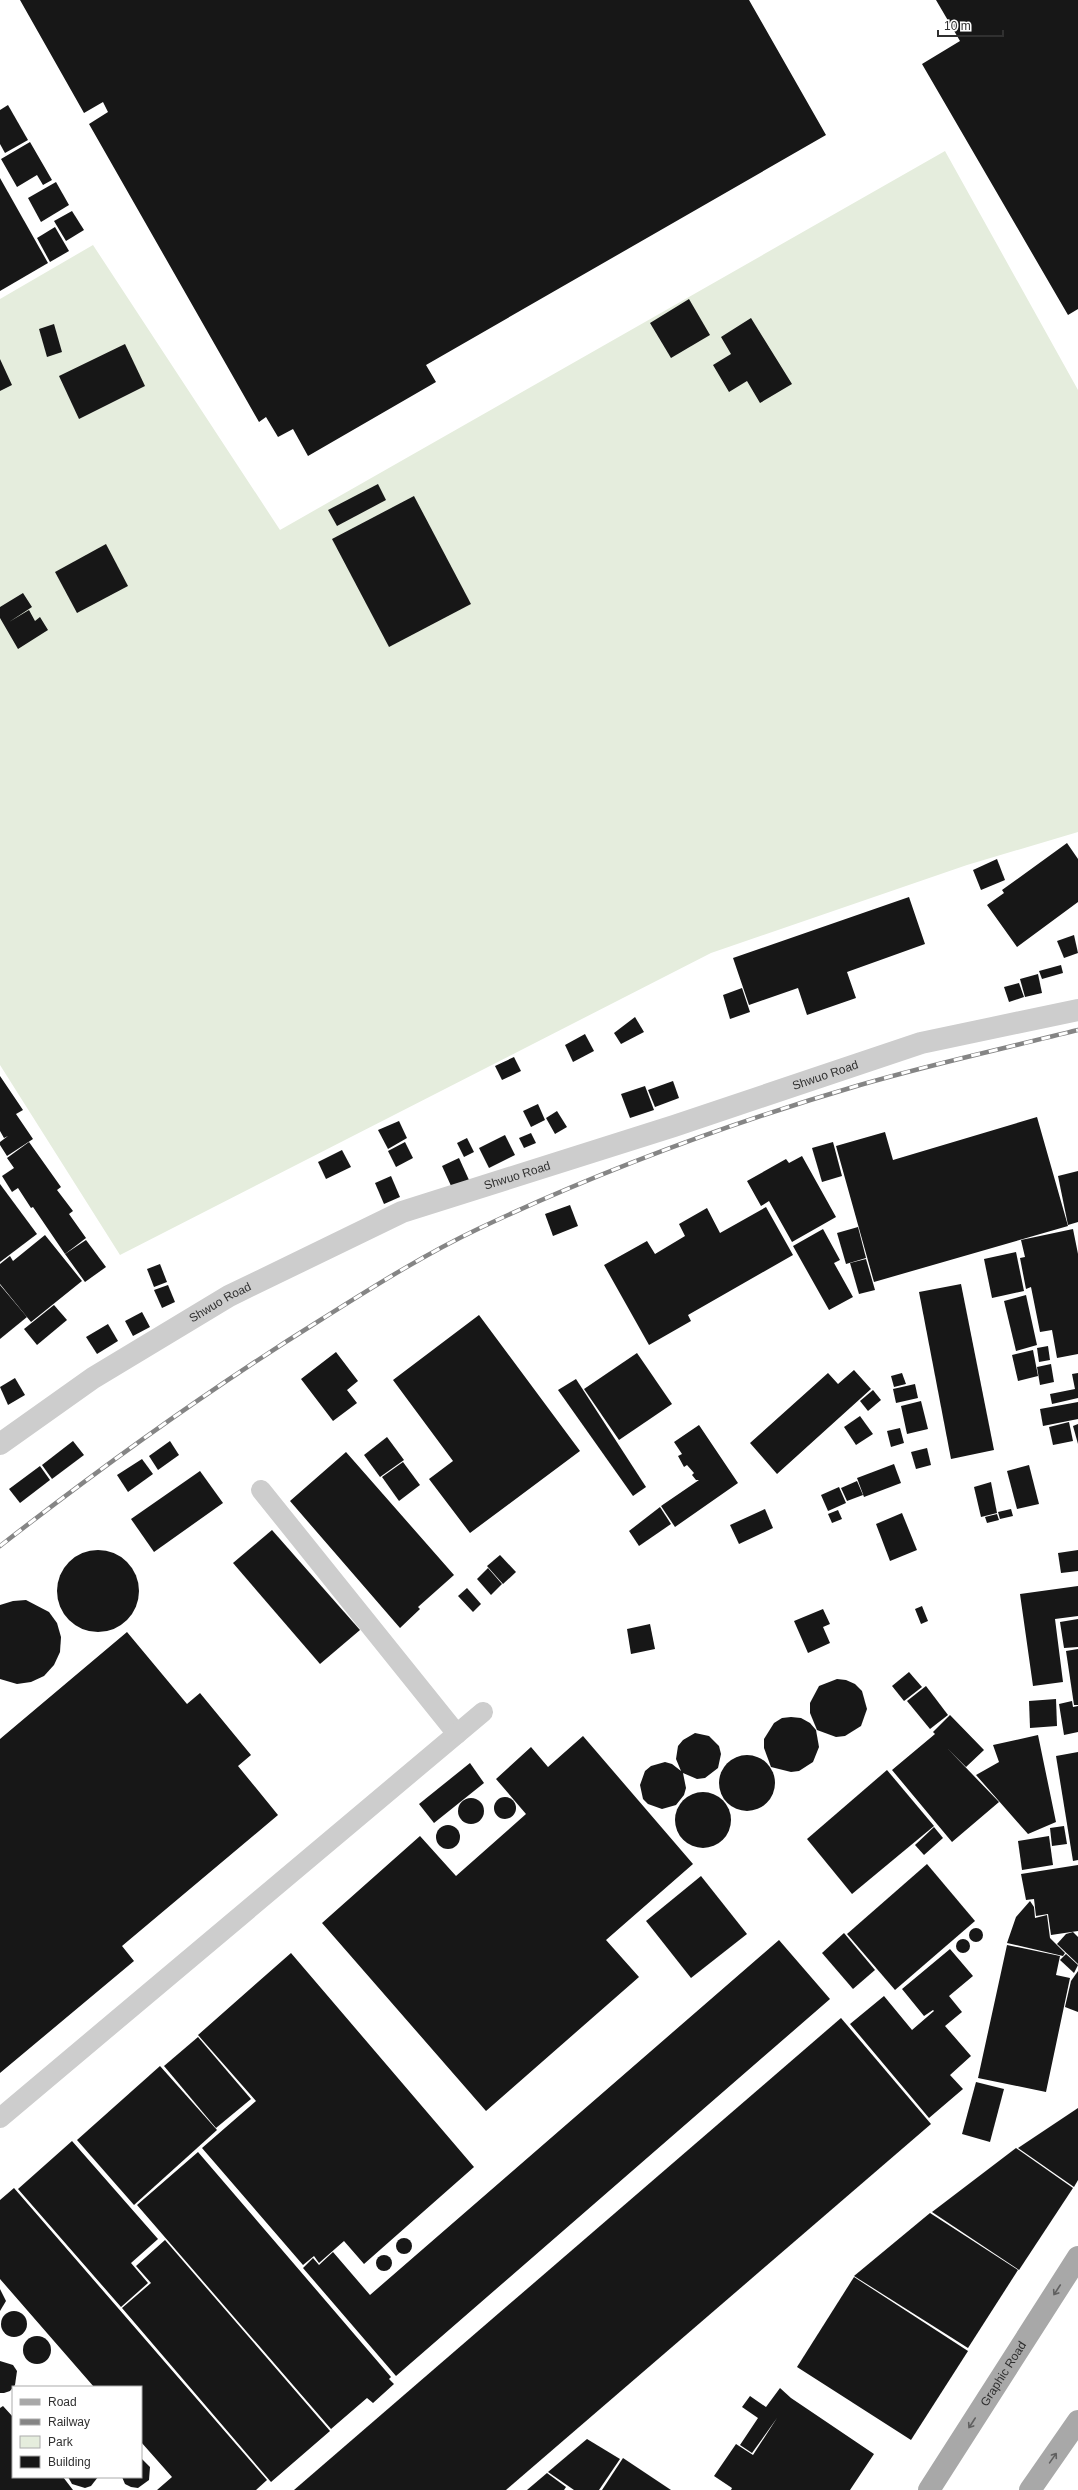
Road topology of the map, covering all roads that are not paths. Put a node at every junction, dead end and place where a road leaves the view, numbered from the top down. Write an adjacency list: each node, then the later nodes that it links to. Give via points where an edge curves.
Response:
1 (1078, 1010): 2 (street, Shwuo Road, via 920,1042 674,1126 402,1212 229,1296 93,1378)
2 (0, 1444)
3 (261, 1490): 5 (lane)
4 (483, 1712): 5 (lane)
5 (457, 1734): 6 (lane)
6 (0, 2118)
7 (1078, 2257): 9 (main road, Graphic Road, one-way to 9)
8 (1078, 2421): 10 (main road, one-way to 8)
9 (929, 2490)
10 (1030, 2490)

